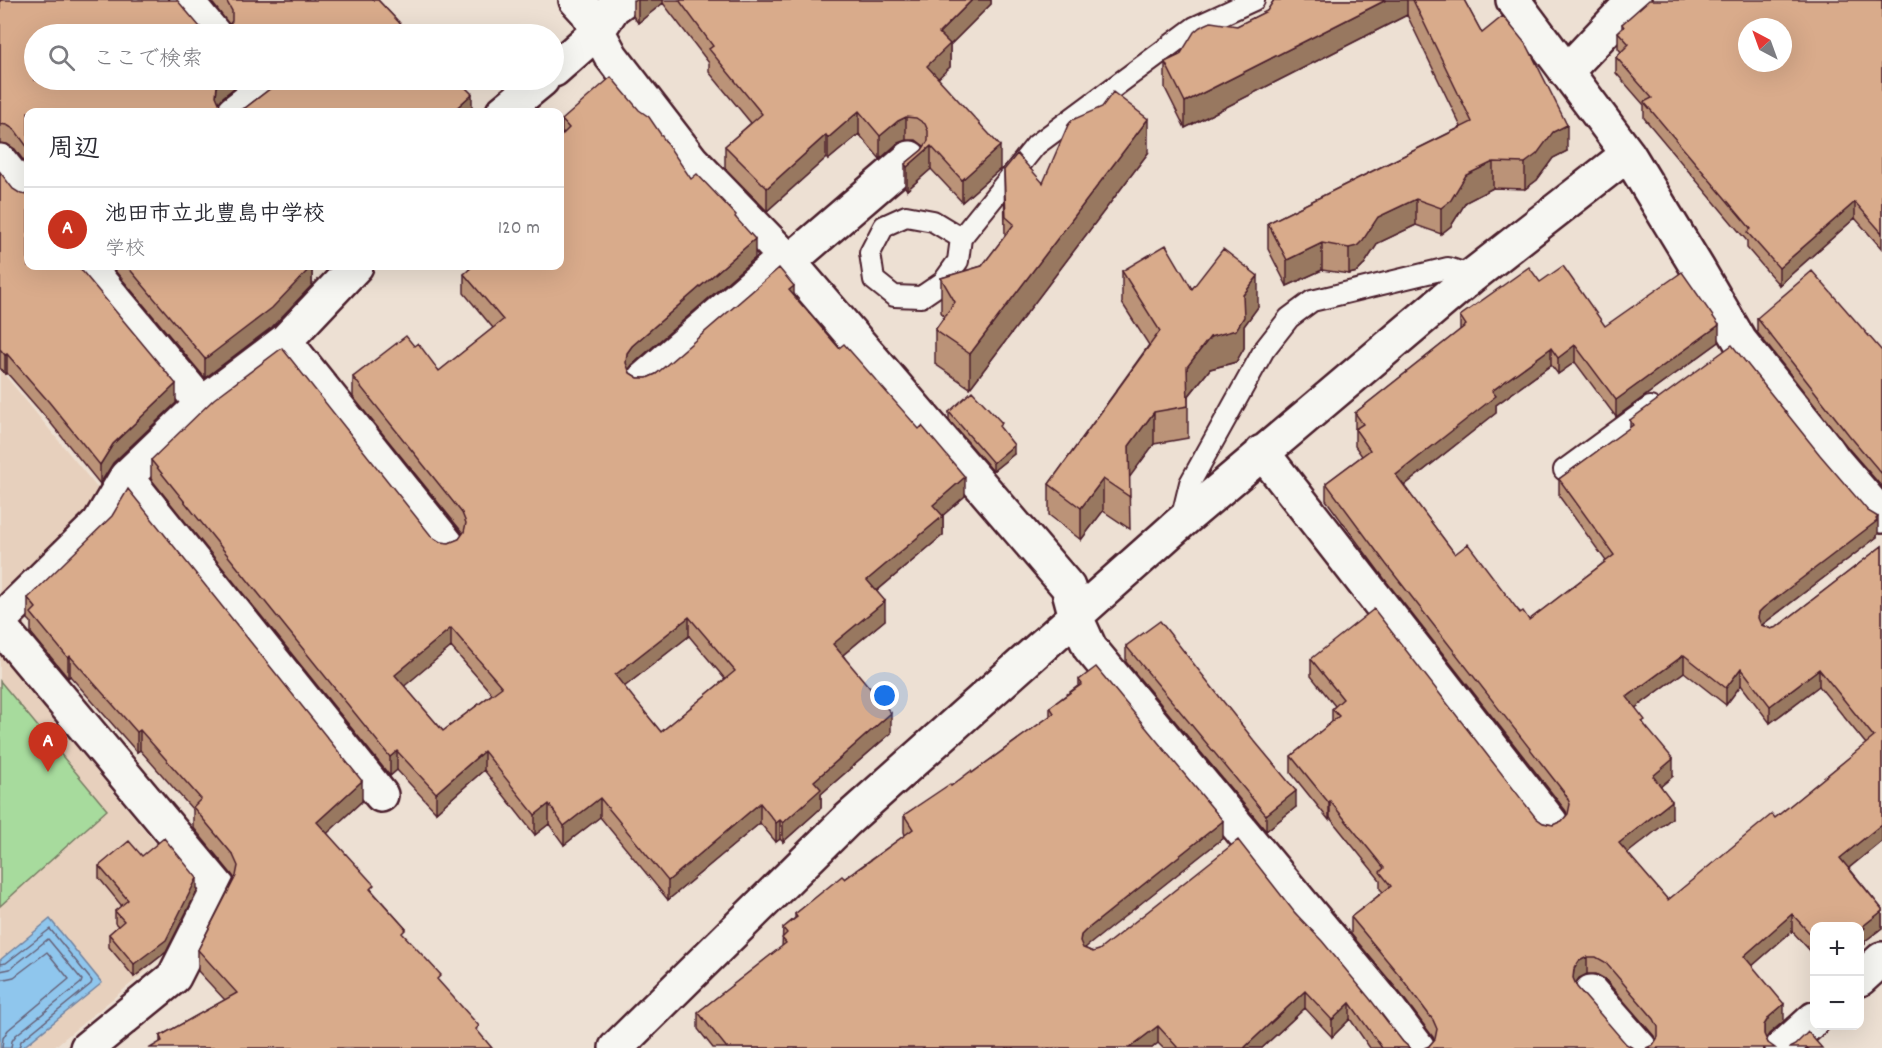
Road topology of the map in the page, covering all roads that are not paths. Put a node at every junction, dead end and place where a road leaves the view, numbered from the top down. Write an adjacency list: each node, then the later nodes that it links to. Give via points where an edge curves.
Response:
1 (186, 0): 7 (street)
2 (576, 0): 8 (street)
3 (624, 0): 8 (street)
4 (1254, 0): 19 (lane, via 1195,27 1036,145)
5 (1513, 0): 10 (street)
6 (1634, 0): 10 (street)
7 (206, 24)
8 (597, 32): 9 (street); 20 (street, via 692,161)
9 (564, 60)
10 (1566, 72): 15 (street)
11 (258, 90): 13 (street)
12 (530, 90): 14 (street)
13 (239, 108)
14 (508, 108)
15 (1628, 154): 23 (street); 31 (street, via 1730,348 1825,447)
16 (910, 158): 20 (street)
17 (0, 161): 18 (street)
18 (24, 191)
19 (960, 238): 19 (lane, via 958,261 943,282 921,297 894,296 874,280 870,253 884,226 906,216 933,221)
20 (787, 260): 25 (street); 34 (street, via 1068,587)
21 (90, 270): 27 (street)
22 (352, 270): 24 (street)
23 (1472, 276): 28 (street); 32 (lane, via 1448,268 1312,301 1289,318 1264,350 1190,483)
24 (285, 341): 27 (street); 33 (street)
25 (644, 379)
26 (1666, 396): 29 (lane)
27 (202, 404): 30 (street)
28 (1262, 452): 32 (street); 38 (street)
29 (1564, 471)
30 (126, 477): 35 (street, via 99,523); 37 (street)
31 (1882, 516)
32 (1180, 523): 34 (street)
33 (447, 544)
34 (1076, 617): 43 (street, via 846,821); 44 (street, via 1090,648 1236,843 1385,1004)
35 (0, 620)
36 (0, 626): 42 (street, via 219,888 174,976)
37 (381, 795)
38 (1551, 823)
39 (1882, 960): 40 (street)
40 (1863, 976)
41 (1591, 992): 45 (street)
42 (87, 1048)
43 (616, 1048)
44 (1418, 1048)
45 (1640, 1048)

